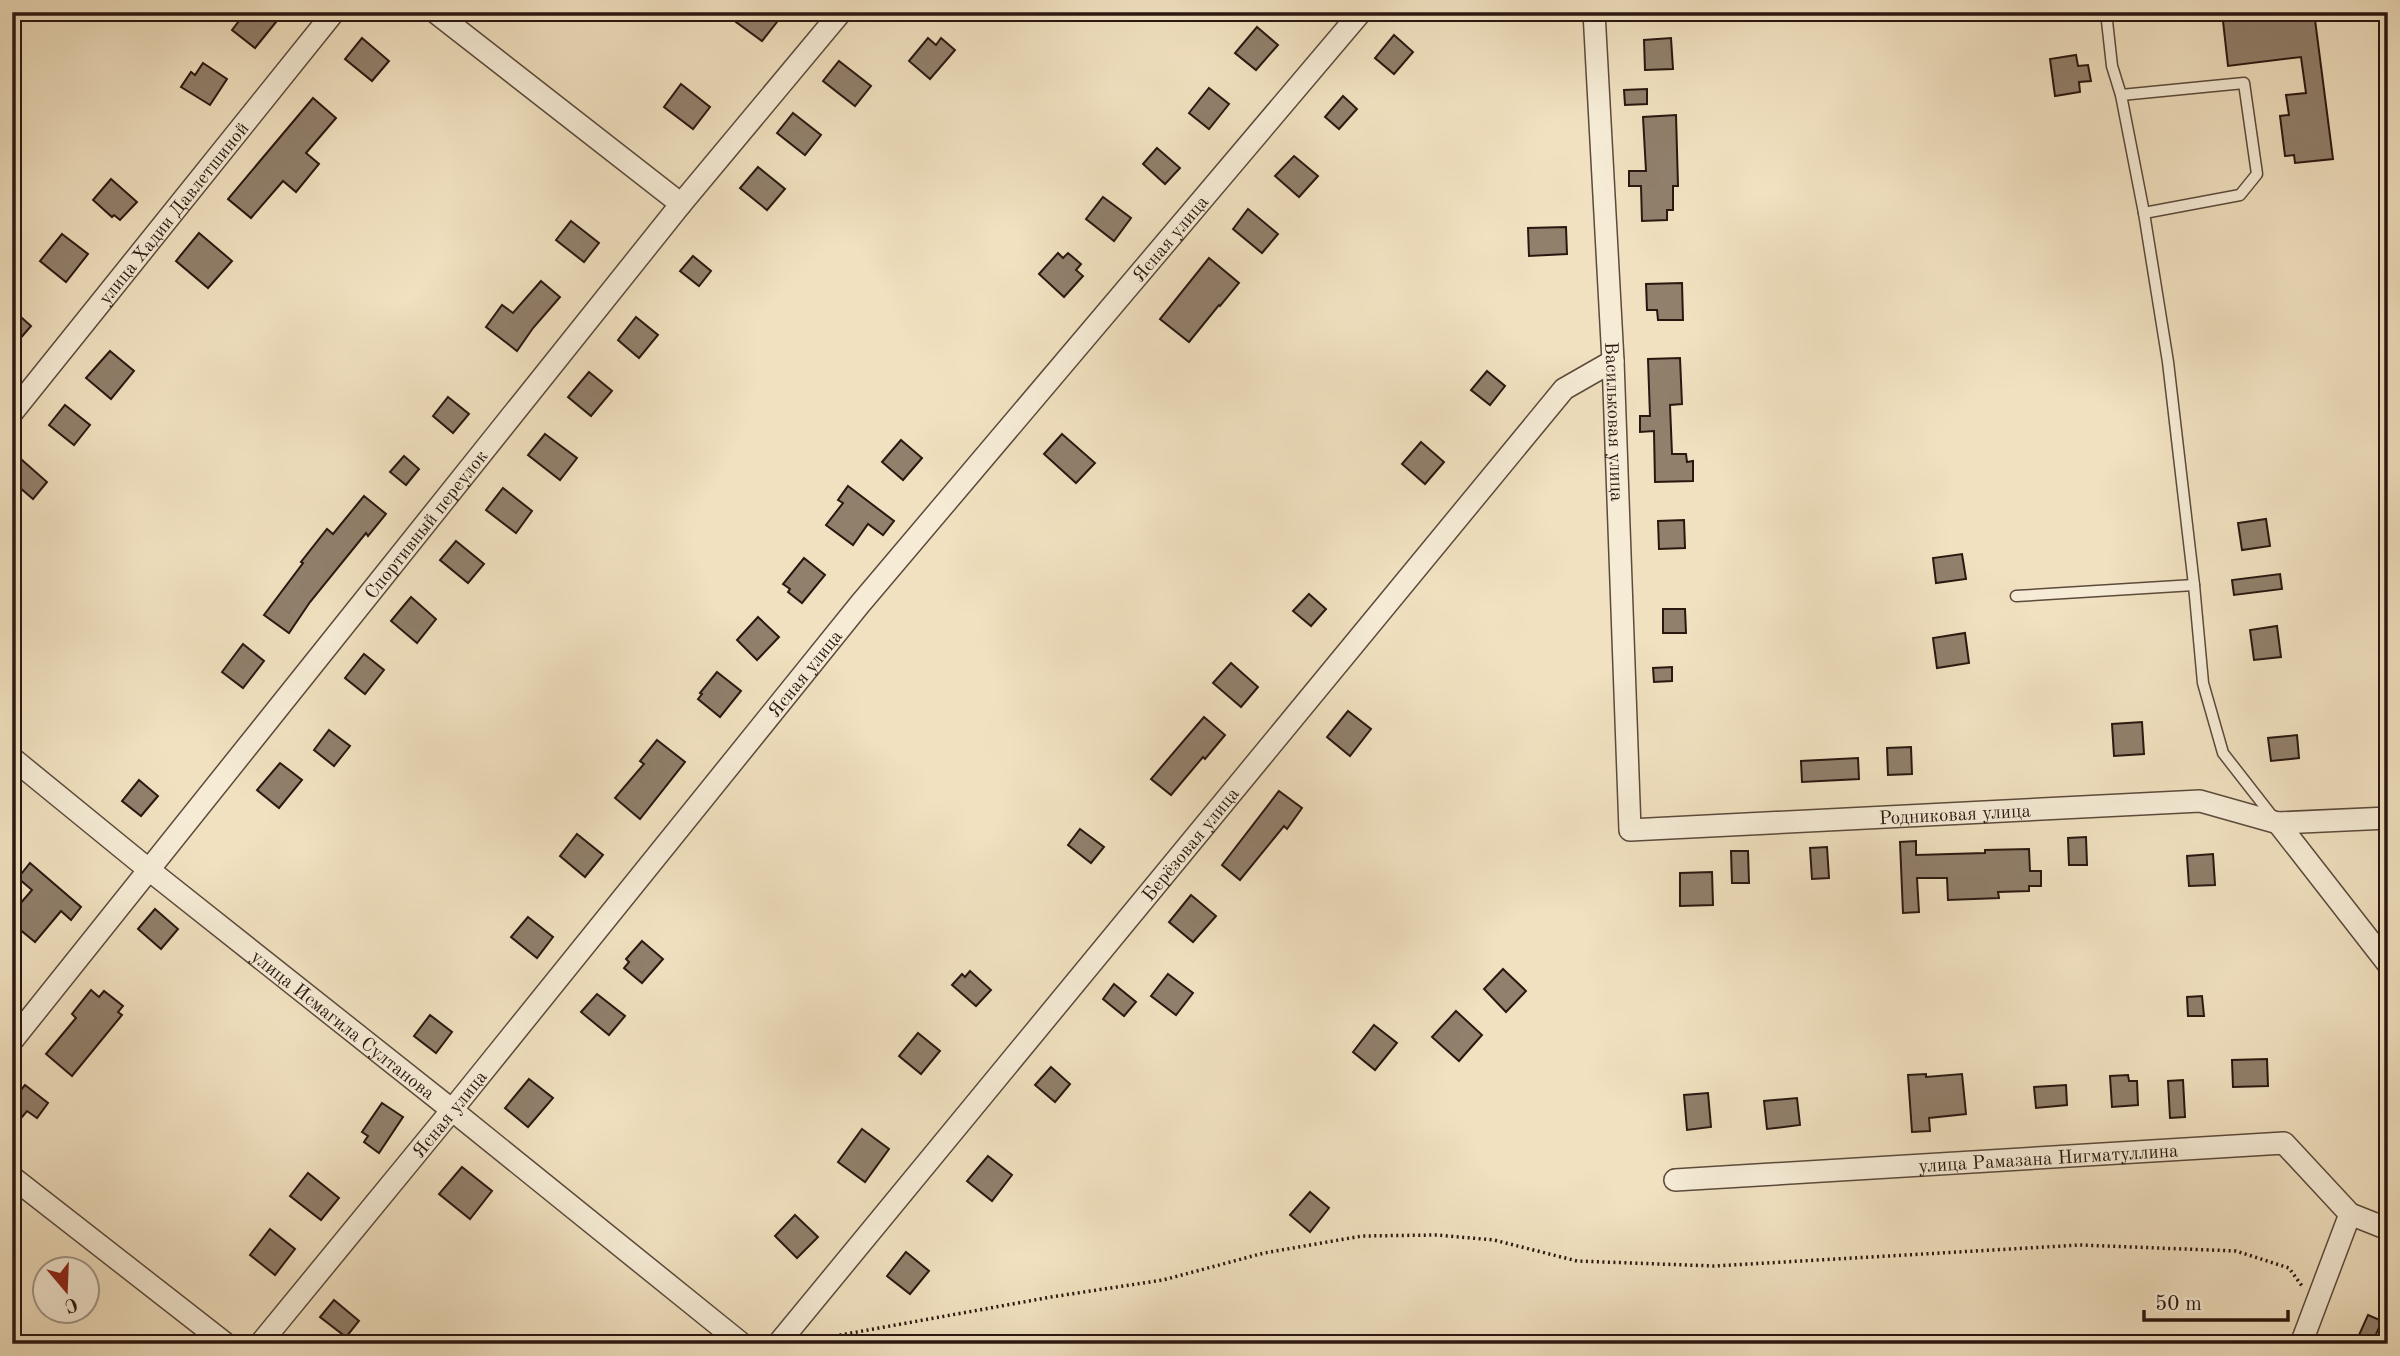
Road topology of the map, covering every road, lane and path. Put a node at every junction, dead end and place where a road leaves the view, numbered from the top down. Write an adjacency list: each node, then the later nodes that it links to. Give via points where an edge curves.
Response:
1 (435, 12): 8 (street)
2 (841, 12): 8 (street, Спортивный переулок)
3 (1360, 12): 21 (street, Ясная улица, via 860,604)
4 (1594, 12): 10 (street, Васильковая улица)
5 (2106, 12): 7 (lane, via 2112,66)
6 (332, 13): 11 (street, улица Хадии Давлетшиной)
7 (2121, 94): 9 (lane); 9 (lane, via 2245,83 2257,174 2240,195)
8 (681, 204): 18 (street, Спортивный переулок)
9 (2144, 213): 12 (lane, via 2168,362)
10 (1613, 361): 17 (street, Васильковая улица); 30 (street, Берёзовая улица, via 1564,389)
11 (12, 413)
12 (2194, 585): 13 (lane); 16 (lane, via 2203,683 2223,752)
13 (2016, 596)
14 (12, 758): 18 (street, улица Исмагила Султанова)
15 (2388, 818): 16 (street, Родниковая улица)
16 (2278, 823): 17 (street, Родниковая улица, via 2200,801); 19 (street)
17 (1630, 830)
18 (148, 869): 20 (street, Спортивный переулок); 21 (street, улица Исмагила Султанова)
19 (2388, 964)
20 (12, 1041)
21 (452, 1110): 28 (street, Ясная улица); 29 (street, улица Исмагила Султанова)
22 (12, 1177): 27 (street)
23 (1675, 1180): 24 (street, улица Рамазана Нигматуллина, via 2284,1143)
24 (2350, 1214): 25 (street, улица Рамазана Нигматуллина); 26 (street)
25 (2388, 1229)
26 (2315, 1305): 31 (path, via 2289,1268 2236,1251 2080,1245 1714,1266 1577,1261 1494,1240 1449,1236 1362,1236 1264,1253 1163,1280); 32 (street)
27 (226, 1344)
28 (260, 1344)
29 (742, 1344)
30 (778, 1344)
31 (801, 1344)
32 (2301, 1344)

